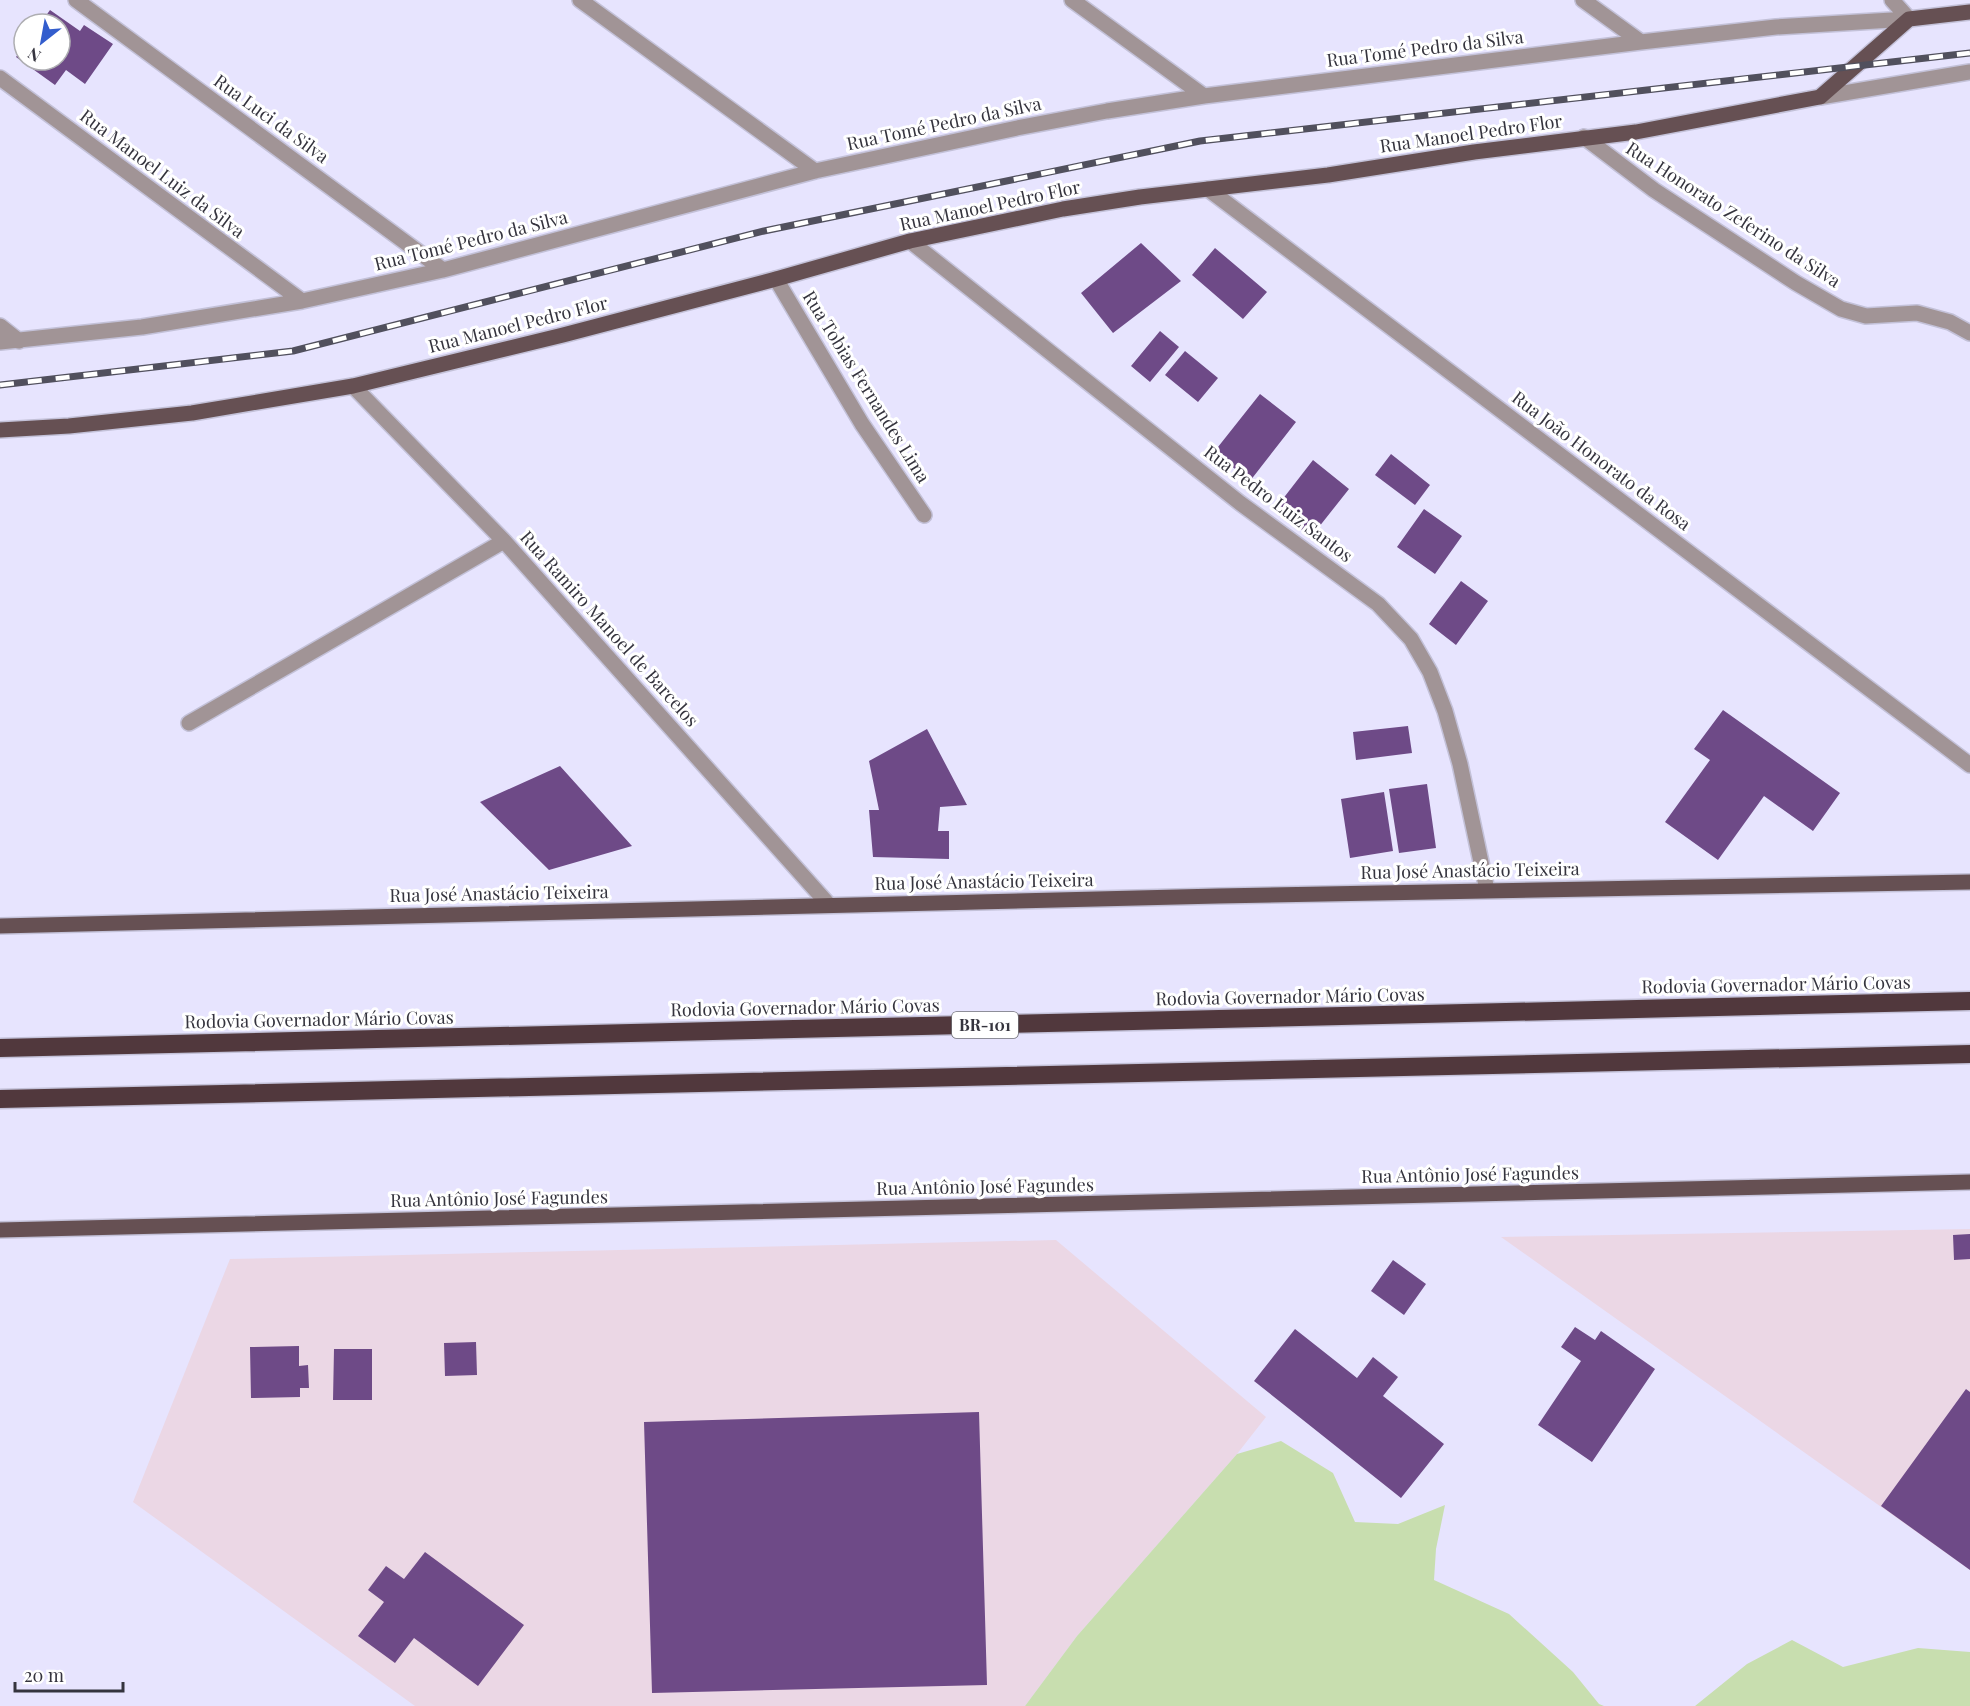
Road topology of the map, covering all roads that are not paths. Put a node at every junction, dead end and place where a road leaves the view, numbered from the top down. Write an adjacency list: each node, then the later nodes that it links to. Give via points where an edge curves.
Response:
1 (76, 0): 17 (street, Rua Luci da Silva)
2 (580, 0): 14 (street)
3 (1072, 0): 11 (street)
4 (1583, 0): 8 (street)
5 (1893, 0): 7 (street)
6 (1970, 12): 7 (main road)
7 (1909, 19): 8 (street, Rua Tomé Pedro da Silva, via 1776,27); 12 (main road)
8 (1641, 42): 11 (street, Rua Tomé Pedro da Silva)
9 (1970, 72): 12 (street)
10 (0, 78): 19 (street, Rua Manoel Luiz da Silva)
11 (1204, 96): 14 (street, Rua Tomé Pedro da Silva, via 1017,128)
12 (1820, 97): 13 (main road, Rua Manoel Pedro Flor, via 1636,132)
13 (1584, 137): 15 (main road, Rua Manoel Pedro Flor); 21 (street, Rua Honorato Zeferino da Silva, via 1654,190 1841,309 1866,316 1917,313 1950,322)
14 (814, 171): 17 (street, Rua Tomé Pedro da Silva)
15 (1209, 189): 16 (main road, Rua Manoel Pedro Flor, via 1063,209); 29 (street, Rua João Honorato da Rosa)
16 (910, 241): 18 (main road, Rua Manoel Pedro Flor); 31 (street, Rua Pedro Luiz Santos, via 1240,503 1378,604 1411,639 1430,672 1445,711)
17 (443, 270): 19 (street, Rua Tomé Pedro da Silva)
18 (776, 279): 24 (main road, Rua Manoel Pedro Flor); 26 (street, Rua Tobias Fernandes Lima, via 862,424)
19 (302, 301): 22 (street, Rua Tomé Pedro da Silva, via 142,327)
20 (0, 326): 22 (street)
21 (1970, 333)
22 (19, 341): 23 (street, Rua Tomé Pedro da Silva)
23 (0, 342)
24 (353, 386): 25 (main road, Rua Manoel Pedro Flor, via 192,413); 27 (street, Rua Ramiro Manoel de Barcelos)
25 (0, 430)
26 (924, 515)
27 (504, 541): 28 (street); 32 (street, Rua Ramiro Manoel de Barcelos)
28 (189, 723)
29 (1970, 765)
30 (1970, 882): 31 (main road, Rua José Anastácio Teixeira)
31 (1487, 890): 32 (main road, Rua José Anastácio Teixeira)
32 (829, 905): 33 (main road, Rua José Anastácio Teixeira)
33 (0, 926)
34 (1970, 1001): 35 (highway, Rodovia Governador Mário Covas / BR-101)
35 (0, 1048)
36 (1970, 1054): 37 (highway)
37 (0, 1099)
38 (1970, 1182): 39 (main road, Rua Antônio José Fagundes)
39 (0, 1230)

